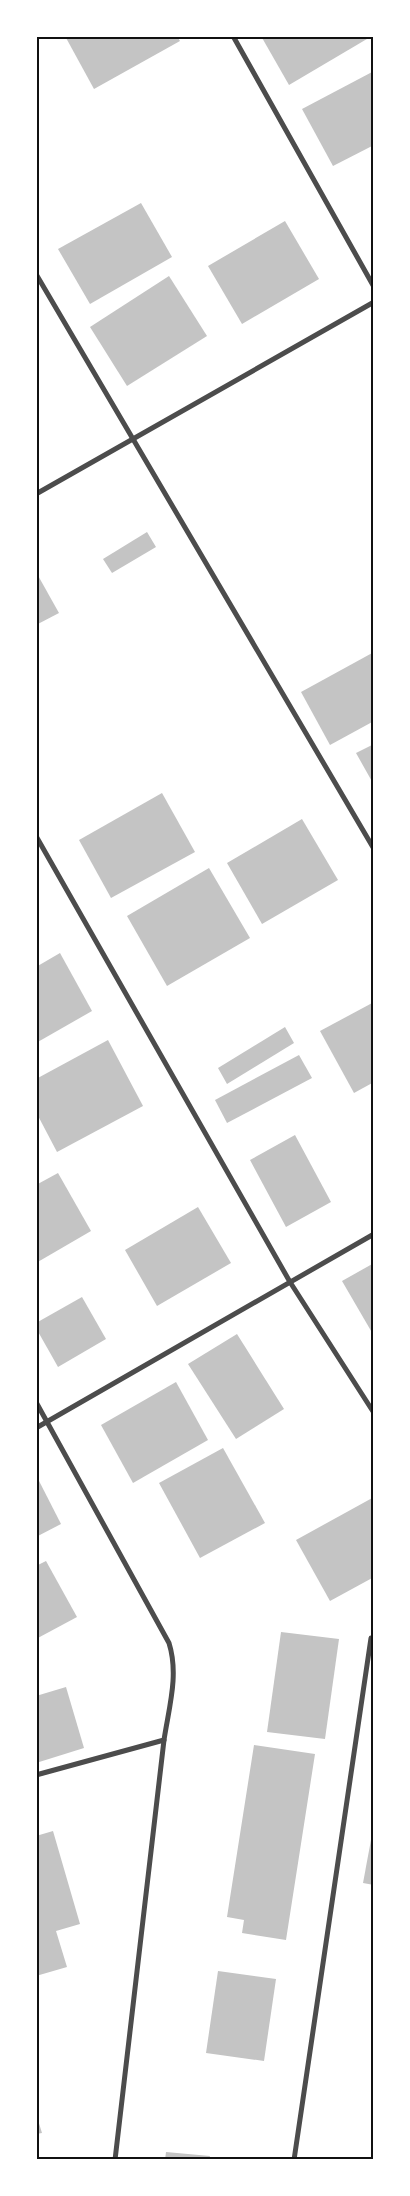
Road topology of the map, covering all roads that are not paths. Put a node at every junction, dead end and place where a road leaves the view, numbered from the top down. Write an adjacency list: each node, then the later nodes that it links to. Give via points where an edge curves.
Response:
1 (233, 36): 3 (street)
2 (36, 274): 5 (street)
3 (374, 287)
4 (374, 302): 5 (street)
5 (134, 439): 6 (street); 8 (street)
6 (36, 494)
7 (36, 836): 10 (street)
8 (374, 849)
9 (374, 1234): 10 (street)
10 (290, 1282): 12 (street); 13 (street)
11 (36, 1402): 13 (street)
12 (374, 1413)
13 (48, 1422): 14 (street); 16 (street, via 170,1643 174,1679)
14 (36, 1428)
15 (371, 1638): 19 (street)
16 (164, 1740): 17 (street); 18 (street)
17 (36, 1775)
18 (115, 2160)
19 (294, 2160)

